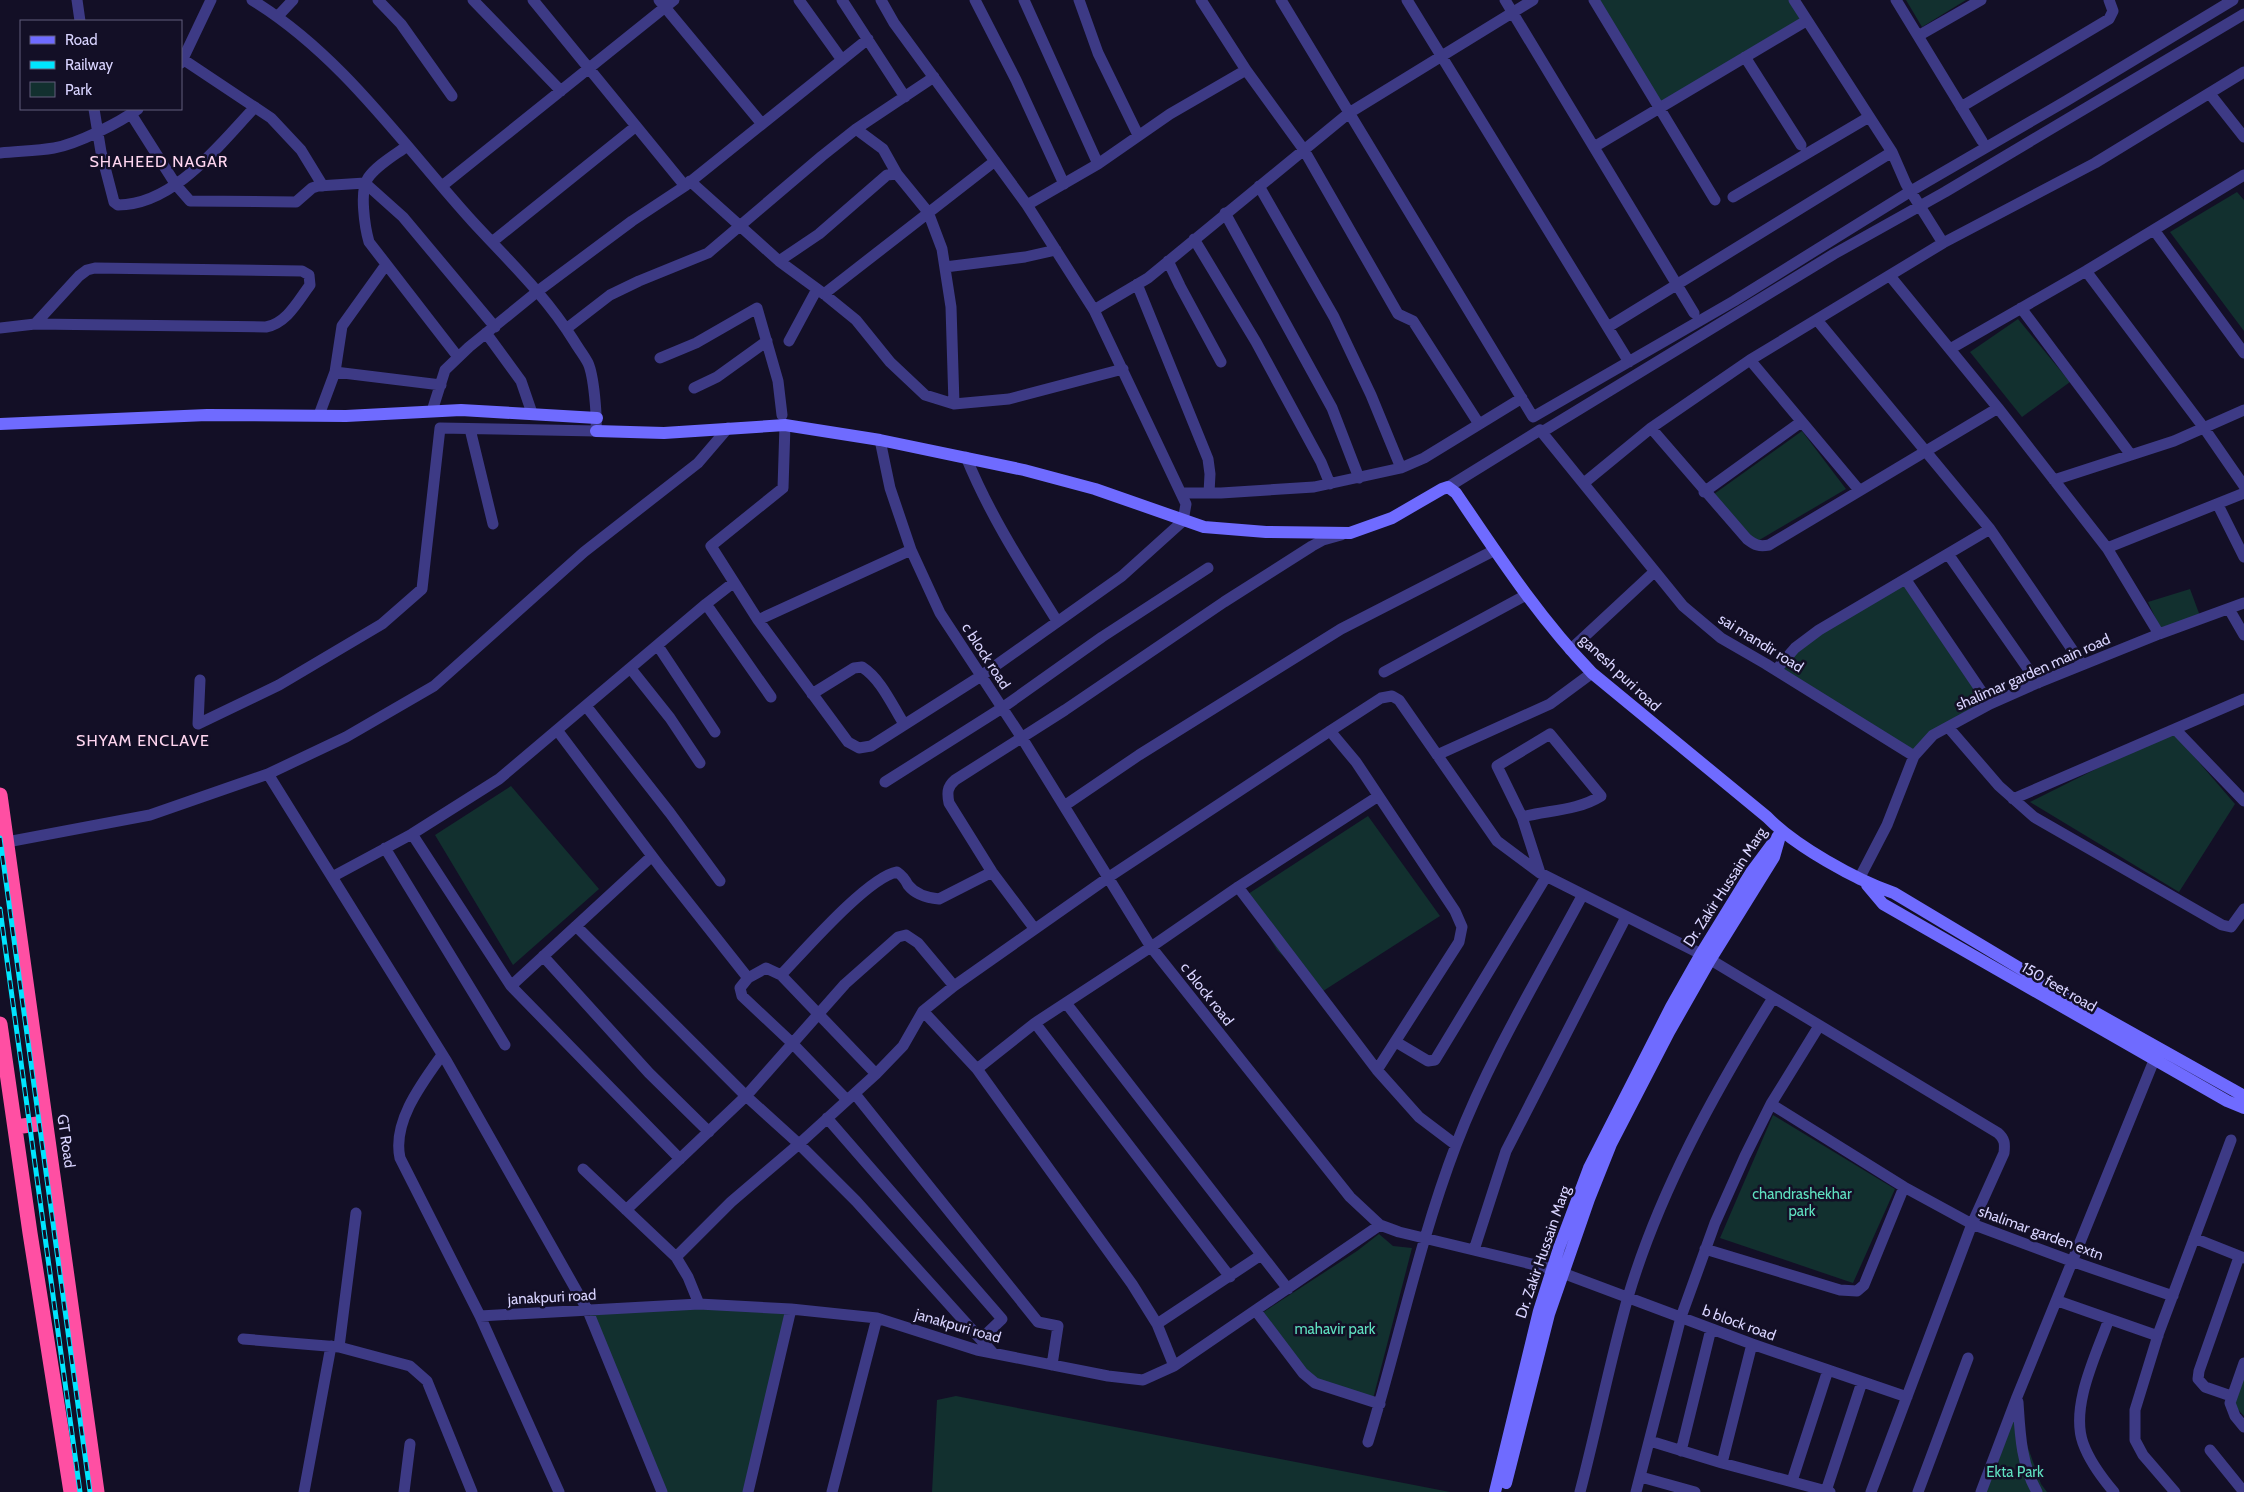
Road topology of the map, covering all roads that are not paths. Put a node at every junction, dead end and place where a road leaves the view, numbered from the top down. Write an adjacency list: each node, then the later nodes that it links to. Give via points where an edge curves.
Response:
1 (77, 0): 29 (street)
2 (211, 0): 36 (street)
3 (252, 0): 28 (street)
4 (293, 0): 28 (street)
5 (378, 0): 43 (street, via 401,24)
6 (473, 0): 41 (street)
7 (532, 0): 37 (street)
8 (799, 0): 35 (street)
9 (842, 0): 32 (street)
10 (881, 0): 40 (street)
11 (974, 0): 71 (street, via 1016,80)
12 (1024, 0): 66 (street)
13 (1079, 0): 56 (street, via 1098,53)
14 (1200, 0): 38 (street)
15 (1281, 0): 50 (street)
16 (1407, 0): 33 (street)
17 (1505, 0): 26 (street)
18 (1533, 0): 26 (street)
19 (1594, 0): 47 (street)
20 (1794, 0): 30 (street)
21 (1896, 0): 31 (street)
22 (1982, 0): 31 (street)
23 (2108, 0): 46 (street, via 2113,11 2109,20)
24 (2233, 0): 76 (street)
25 (666, 2): 37 (street); 52 (street)
26 (1513, 12): 33 (street); 61 (street)
27 (2244, 14): 80 (street)
28 (278, 16): 60 (street, via 350,81)
29 (80, 20)
30 (1806, 21): 34 (street); 51 (street)
31 (1918, 36): 46 (street)
32 (868, 39): 35 (street); 44 (street)
33 (1442, 55): 50 (street); 104 (street)
34 (1745, 57): 47 (street); 59 (street)
35 (842, 60): 52 (street)
36 (183, 61): 45 (street)
37 (588, 70): 41 (street); 53 (street)
38 (1246, 70): 56 (street); 62 (street)
39 (2243, 74): 42 (street)
40 (934, 77): 44 (street); 65 (street)
41 (561, 91): 74 (street)
42 (2210, 94): 57 (street); 87 (street, via 2095,163)
43 (452, 96)
44 (905, 97): 54 (street)
45 (255, 107): 72 (street); 73 (street, via 271,118 302,150)
46 (1961, 107): 58 (street)
47 (1659, 108): 61 (street); 78 (street)
48 (94, 110): 55 (street)
49 (134, 111): 55 (street); 72 (street)
50 (1349, 112): 62 (street); 121 (street)
51 (1869, 117): 63 (street); 77 (street)
52 (762, 124): 70 (street)
53 (635, 127): 70 (street); 86 (street)
54 (856, 129): 67 (street, via 883,149); 83 (street)
55 (97, 131): 64 (street, via 54,148); 72 (street, via 114,202 118,205 160,195)
56 (1138, 135): 66 (street)
57 (2244, 136)
58 (1982, 141)
59 (1801, 145)
60 (407, 146): 69 (street, via 369,176); 74 (street)
61 (1594, 147): 96 (street)
62 (1304, 150): 75 (street); 132 (street, via 1398,314 1413,321)
63 (1892, 152): 76 (street); 96 (street)
64 (0, 153)
65 (995, 161): 79 (street); 81 (street)
66 (1098, 164): 71 (street)
67 (897, 174): 81 (street); 89 (street, via 887,176 819,234)
68 (2244, 175): 84 (street)
69 (365, 183): 73 (street); 91 (street, via 365,229 369,242); 107 (street, via 403,217)
70 (687, 184): 83 (street); 97 (street)
71 (1064, 184): 79 (street)
72 (176, 185): 73 (street, via 190,201 285,203 296,202 312,188)
73 (323, 186)
74 (442, 186): 86 (street)
75 (1258, 186): 82 (street); 142 (street, via 1334,317)
76 (1912, 192): 80 (street); 116 (street)
77 (1733, 198)
78 (1715, 200)
79 (1027, 205): 88 (street)
80 (1919, 205): 87 (street); 137 (street)
81 (928, 212): 92 (street); 98 (street)
82 (1225, 214): 85 (street); 143 (street, via 1332,408)
83 (738, 226): 89 (street); 106 (street, via 708,252 638,280 610,295)
84 (2154, 230): 93 (street); 111 (street)
85 (1194, 239): 90 (street); 146 (street, via 1256,342)
86 (492, 242): 97 (street)
87 (1943, 243): 94 (street)
88 (1056, 250): 92 (street, via 1025,258); 100 (street)
89 (779, 261): 98 (street)
90 (1168, 261): 95 (street); 115 (street)
91 (385, 266): 112 (street); 118 (street, via 342,326)
92 (945, 267): 122 (street, via 951,307)
93 (2086, 271): 99 (street); 135 (street)
94 (1890, 276): 102 (street); 110 (street)
95 (1137, 284): 100 (street); 151 (street, via 1208,459)
96 (1677, 284): 101 (street); 104 (street)
97 (538, 291): 106 (street); 107 (street)
98 (821, 292): 109 (street); 122 (street, via 856,320 890,362 925,395)
99 (2021, 308): 110 (street); 140 (street)
100 (1094, 310): 117 (street)
101 (1694, 313)
102 (1817, 320): 114 (street); 139 (street)
103 (35, 324): 103 (street, via 266,327 285,318 310,284 310,279 302,271 96,268 78,276); 105 (street)
104 (1608, 327): 116 (street)
105 (0, 328)
106 (566, 328): 131 (street, via 589,364)
107 (491, 330): 112 (street); 126 (street, via 521,381)
108 (767, 341): 113 (street, via 756,308 696,343); 120 (street, via 717,378); 128 (street)
109 (789, 341)
110 (1950, 350): 123 (street)
111 (2244, 353)
112 (458, 357): 119 (street, via 445,370)
113 (660, 358)
114 (1750, 360): 129 (street); 134 (street)
115 (1221, 362)
116 (1629, 362): 121 (street, via 1533,417)
117 (1123, 369): 122 (street, via 1009,399); 153 (street)
118 (335, 372): 119 (street); 127 (street)
119 (441, 385): 125 (street)
120 (694, 388)
121 (1522, 398): 132 (street)
122 (954, 404)
123 (1998, 408): 139 (street); 144 (street)
124 (2244, 410): 135 (street)
125 (432, 411): 126 (street); 127 (street)
126 (532, 413): 131 (street)
127 (319, 415): 130 (street, via 207,414)
128 (784, 420): 133 (street); 138 (street); 167 (street, via 783,488 711,546)
129 (1801, 422): 149 (street); 150 (street)
130 (0, 424)
131 (596, 424): 133 (street, via 664,433); 136 (street)
132 (1479, 424): 142 (street, via 1424,458)
133 (728, 428): 202 (street, via 698,463 584,552 434,686 346,737)
134 (1651, 428): 145 (street); 150 (street)
135 (2204, 428): 140 (street); 147 (street)
136 (470, 429): 156 (street); 184 (street, via 440,428 422,588 382,624 280,685 198,724)
137 (1542, 432): 145 (street, sai mandir road); 148 (street, via 1540,430)
138 (880, 440): 141 (street); 160 (street, c block road, via 890,488)
139 (1925, 450): 149 (street); 157 (street)
140 (2131, 454): 144 (street)
141 (966, 458): 155 (street, via 1095,489); 173 (street, via 1014,553)
142 (1401, 468): 143 (street)
143 (1359, 478): 146 (street)
144 (2054, 480): 159 (street)
145 (1584, 483): 165 (street, sai mandir road)
146 (1330, 484): 151 (street)
147 (2244, 486)
148 (1448, 487): 158 (street, via 1392,518); 161 (street, ganesh puri road, via 1456,493)
149 (1859, 490): 150 (street, via 1769,545 1761,546 1747,539)
150 (1704, 492)
151 (1208, 493): 153 (street)
152 (2244, 494): 154 (street)
153 (1184, 499): 155 (street)
154 (2218, 505): 159 (street); 163 (street)
155 (1183, 521): 158 (street, via 1204,527 1257,532); 173 (street, via 1122,576)
156 (493, 524)
157 (1990, 529): 162 (street); 178 (street)
158 (1350, 533): 198 (street, via 1323,540 1304,551)
159 (2107, 548): 174 (street)
160 (912, 550): 172 (street); 183 (street, c block road, via 940,613)
161 (1495, 550): 168 (street, ganesh puri road); 208 (street, via 1341,629 1138,755)
162 (1948, 554): 166 (street); 185 (street)
163 (2244, 557)
164 (1208, 568): 191 (street, via 1102,636)
165 (1654, 572): 177 (street); 180 (street, sai mandir road, via 1683,606 1721,638)
166 (1906, 580): 180 (street, via 1819,630 1795,648); 189 (street)
167 (733, 584): 170 (street); 172 (street)
168 (1526, 595): 177 (street, ganesh puri road); 181 (street)
169 (2244, 603): 171 (street, shalimar garden main road)
170 (706, 604): 176 (street); 187 (street)
171 (2230, 609): 174 (street, shalimar garden main road); 175 (street)
172 (758, 620): 186 (street)
173 (1058, 621): 183 (street)
174 (2159, 634): 178 (street, shalimar garden main road)
175 (2244, 635)
176 (658, 646): 179 (street); 197 (street)
177 (1570, 650): 182 (street, ganesh puri road)
178 (2082, 664): 185 (street, shalimar garden main road)
179 (631, 669): 190 (street); 201 (street)
180 (1776, 670): 200 (street, sai mandir road)
181 (1384, 672)
182 (1592, 673): 199 (street, via 1550,704); 210 (street, ganesh puri road)
183 (982, 676): 191 (street, c block road); 192 (street)
184 (200, 680)
185 (2038, 683): 189 (street, shalimar garden main road)
186 (812, 694): 192 (street, via 848,742 858,748 871,746); 192 (street, via 854,668 862,667 881,687)
187 (771, 697)
188 (2244, 699): 194 (street)
189 (1990, 704): 193 (street, shalimar garden main road)
190 (586, 706): 195 (street); 219 (street)
191 (1002, 708): 198 (street, c block road); 203 (street)
192 (904, 724)
193 (1948, 726): 200 (street, shalimar garden main road, via 1933,735); 206 (street)
194 (2176, 729): 206 (street); 207 (street)
195 (557, 730): 211 (street, via 499,779); 214 (street)
196 (1330, 731): 199 (street, via 1381,698 1392,696); 205 (street, via 1356,762); 218 (street)
197 (715, 732)
198 (1022, 738): 208 (street, c block road); 215 (street, via 955,780 947,794 949,803)
199 (1436, 755): 216 (street, via 1497,842)
200 (1914, 756): 220 (street, shalimar garden main road)
201 (700, 763)
202 (268, 774): 212 (street, via 150,815); 217 (street)
203 (885, 782)
204 (0, 795): 212 (highway, GT Road)
205 (1377, 797): 221 (street); 241 (street, via 1462,926 1459,942)
206 (2013, 799): 223 (street, via 2034,817 2222,925 2231,927)
207 (2244, 802)
208 (1064, 806): 218 (street, c block road)
209 (1522, 817): 209 (street, via 1559,812 1601,796 1550,734 1497,766); 216 (street)
210 (1781, 832): 220 (street, 150 feet road); 229 (street, Dr. Zakir Hussain Marg, via 1752,870)
211 (412, 834): 213 (street); 232 (street)
212 (7, 842): 255 (highway, GT Road)
213 (385, 848): 217 (street); 243 (street)
214 (652, 856): 225 (street); 231 (street)
215 (992, 872): 226 (street); 230 (street, via 939,899 922,895 897,872 889,873 862,892)
216 (1543, 875): 222 (street); 241 (street, via 1435,1060 1428,1061)
217 (332, 877): 245 (street)
218 (1109, 877): 226 (street); 227 (street, c block road)
219 (720, 881)
220 (1862, 881): 244 (street, 150 feet road, via 1894,893)
221 (1238, 887): 227 (street); 247 (street)
222 (1582, 896): 224 (street); 260 (street, via 1480,1089)
223 (2244, 909)
224 (1626, 917): 229 (street); 271 (street, via 1506,1151)
225 (576, 926): 228 (street); 249 (street)
226 (1034, 928): 233 (street)
227 (1151, 947): 235 (street); 267 (street, c block road, via 1325,1167 1350,1197)
228 (543, 956): 232 (street); 257 (street, via 649,1073)
229 (1705, 957): 234 (street); 276 (street, Dr. Zakir Hussain Marg, via 1671,1006 1589,1168)
230 (781, 974): 231 (street, via 766,968); 237 (street)
231 (748, 978): 242 (street, via 740,988 742,996)
232 (511, 986): 261 (street)
233 (954, 986): 236 (street); 237 (street, via 918,943 906,935 888,944 844,984)
234 (1773, 998): 240 (street); 280 (street, via 1696,1130 1654,1226)
235 (1066, 1002): 238 (street); 272 (street)
236 (923, 1011): 246 (street); 248 (street, via 902,1046)
237 (818, 1014): 242 (street); 248 (street)
238 (1035, 1022): 246 (street); 277 (street)
239 (0, 1024): 256 (highway)
240 (1819, 1026): 252 (street); 266 (street, via 2003,1138 2004,1152)
241 (1396, 1042): 247 (street)
242 (792, 1043): 249 (street); 251 (street)
243 (505, 1045)
244 (2157, 1054): 250 (street, 150 feet road); 253 (street, 150 feet road, via 2227,1101); 275 (street)
245 (442, 1055): 284 (street); 286 (street, via 412,1098 398,1147 404,1170)
246 (976, 1069): 290 (street, via 1132,1284)
247 (1377, 1070): 260 (street, via 1419,1117)
248 (876, 1074): 251 (street)
249 (746, 1096): 257 (street); 259 (street)
250 (2244, 1096)
251 (851, 1097): 254 (street); 300 (street, via 1038,1322 1058,1326)
252 (1772, 1104): 263 (street, shalimar garden extn); 270 (street, via 1745,1156)
253 (2244, 1108)
254 (827, 1118): 259 (street); 294 (street, via 1002,1319)
255 (46, 1123): 256 (highway); 314 (highway, GT Road)
256 (15, 1127): 315 (highway)
257 (708, 1132): 261 (street)
258 (2231, 1140): 269 (street)
259 (800, 1144): 273 (street, via 730,1202); 294 (street)
260 (1456, 1145): 268 (street)
261 (680, 1159): 264 (street)
262 (583, 1169): 264 (street)
263 (1904, 1187): 266 (street, shalimar garden extn); 270 (street, via 1864,1285 1857,1291 1840,1290)
264 (626, 1210): 273 (street)
265 (356, 1213): 296 (street)
266 (1972, 1224): 275 (street, shalimar garden extn); 305 (street)
267 (1380, 1225): 268 (street, c block road); 278 (street, janakpuri road)
268 (1424, 1238): 271 (street, c block road); 307 (street)
269 (2194, 1238): 274 (street); 279 (street)
270 (1705, 1249): 287 (street)
271 (1474, 1250): 276 (street, c block road)
272 (1262, 1255): 277 (street); 278 (street)
273 (676, 1257): 282 (street)
274 (2242, 1258): 304 (street, via 2198,1371 2198,1379 2205,1387)
275 (2074, 1262): 279 (street, shalimar garden extn); 281 (street)
276 (1557, 1271): 280 (street, b block road); 329 (street, Dr. Zakir Hussain Marg, via 1539,1311); 330 (street, Dr. Zakir Hussain Marg)
277 (1230, 1277): 290 (street)
278 (1288, 1289): 285 (street, janakpuri road)
279 (2173, 1296): 292 (street)
280 (1628, 1297): 287 (street, b block road); 331 (street)
281 (2058, 1301): 289 (street); 306 (street)
282 (699, 1304): 283 (street, janakpuri road); 284 (street, janakpuri road)
283 (791, 1309): 288 (street, janakpuri road); 327 (street)
284 (588, 1311): 286 (street, janakpuri road); 326 (street)
285 (1256, 1311): 301 (street, janakpuri road); 307 (street, via 1303,1373 1316,1383)
286 (480, 1316): 325 (street)
287 (1681, 1317): 291 (street, b block road); 309 (street)
288 (876, 1318): 297 (street, janakpuri road); 328 (street)
289 (2109, 1319): 292 (street); 338 (street, via 2083,1397 2081,1433 2088,1452)
290 (1157, 1324): 301 (street)
291 (1711, 1328): 295 (street, b block road); 313 (street)
292 (2158, 1336): 339 (street, via 2135,1410 2135,1440)
293 (243, 1339): 296 (street)
294 (981, 1340): 297 (street)
295 (1752, 1344): 302 (street, b block road); 316 (street)
296 (335, 1346): 322 (street); 324 (street, via 398,1362 419,1372 427,1381)
297 (993, 1353): 300 (street, janakpuri road)
298 (1968, 1358): 335 (street)
299 (2244, 1364): 304 (street)
300 (1052, 1365): 301 (street, janakpuri road, via 1143,1380)
301 (1174, 1366)
302 (1828, 1370): 303 (street, b block road); 318 (street)
303 (1862, 1382): 305 (street, b block road); 319 (street)
304 (2230, 1396): 308 (street, via 2231,1409)
305 (1906, 1397): 334 (street)
306 (2017, 1397): 336 (street); 337 (street, via 2021,1445)
307 (1380, 1404): 310 (street)
308 (2244, 1427)
309 (1650, 1441): 313 (street); 317 (street)
310 (1368, 1442)
311 (410, 1444): 323 (street)
312 (2210, 1450): 340 (street)
313 (1681, 1451): 316 (street)
314 (91, 1453): 315 (highway); 321 (highway, GT Road)
315 (66, 1458): 320 (highway)
316 (1722, 1463): 318 (street)
317 (1641, 1477): 332 (street); 333 (street)
318 (1792, 1481): 319 (street)
319 (1828, 1491)
320 (71, 1492)
321 (97, 1492)
322 (304, 1492)
323 (404, 1492)
324 (472, 1492)
325 (559, 1492)
326 (662, 1492)
327 (748, 1492)
328 (832, 1492)
329 (1495, 1492)
330 (1504, 1492)
331 (1580, 1492)
332 (1636, 1492)
333 (1695, 1492)
334 (1871, 1492)
335 (1918, 1492)
336 (1981, 1492)
337 (2037, 1492)
338 (2114, 1492)
339 (2175, 1492)
340 (2244, 1492)

